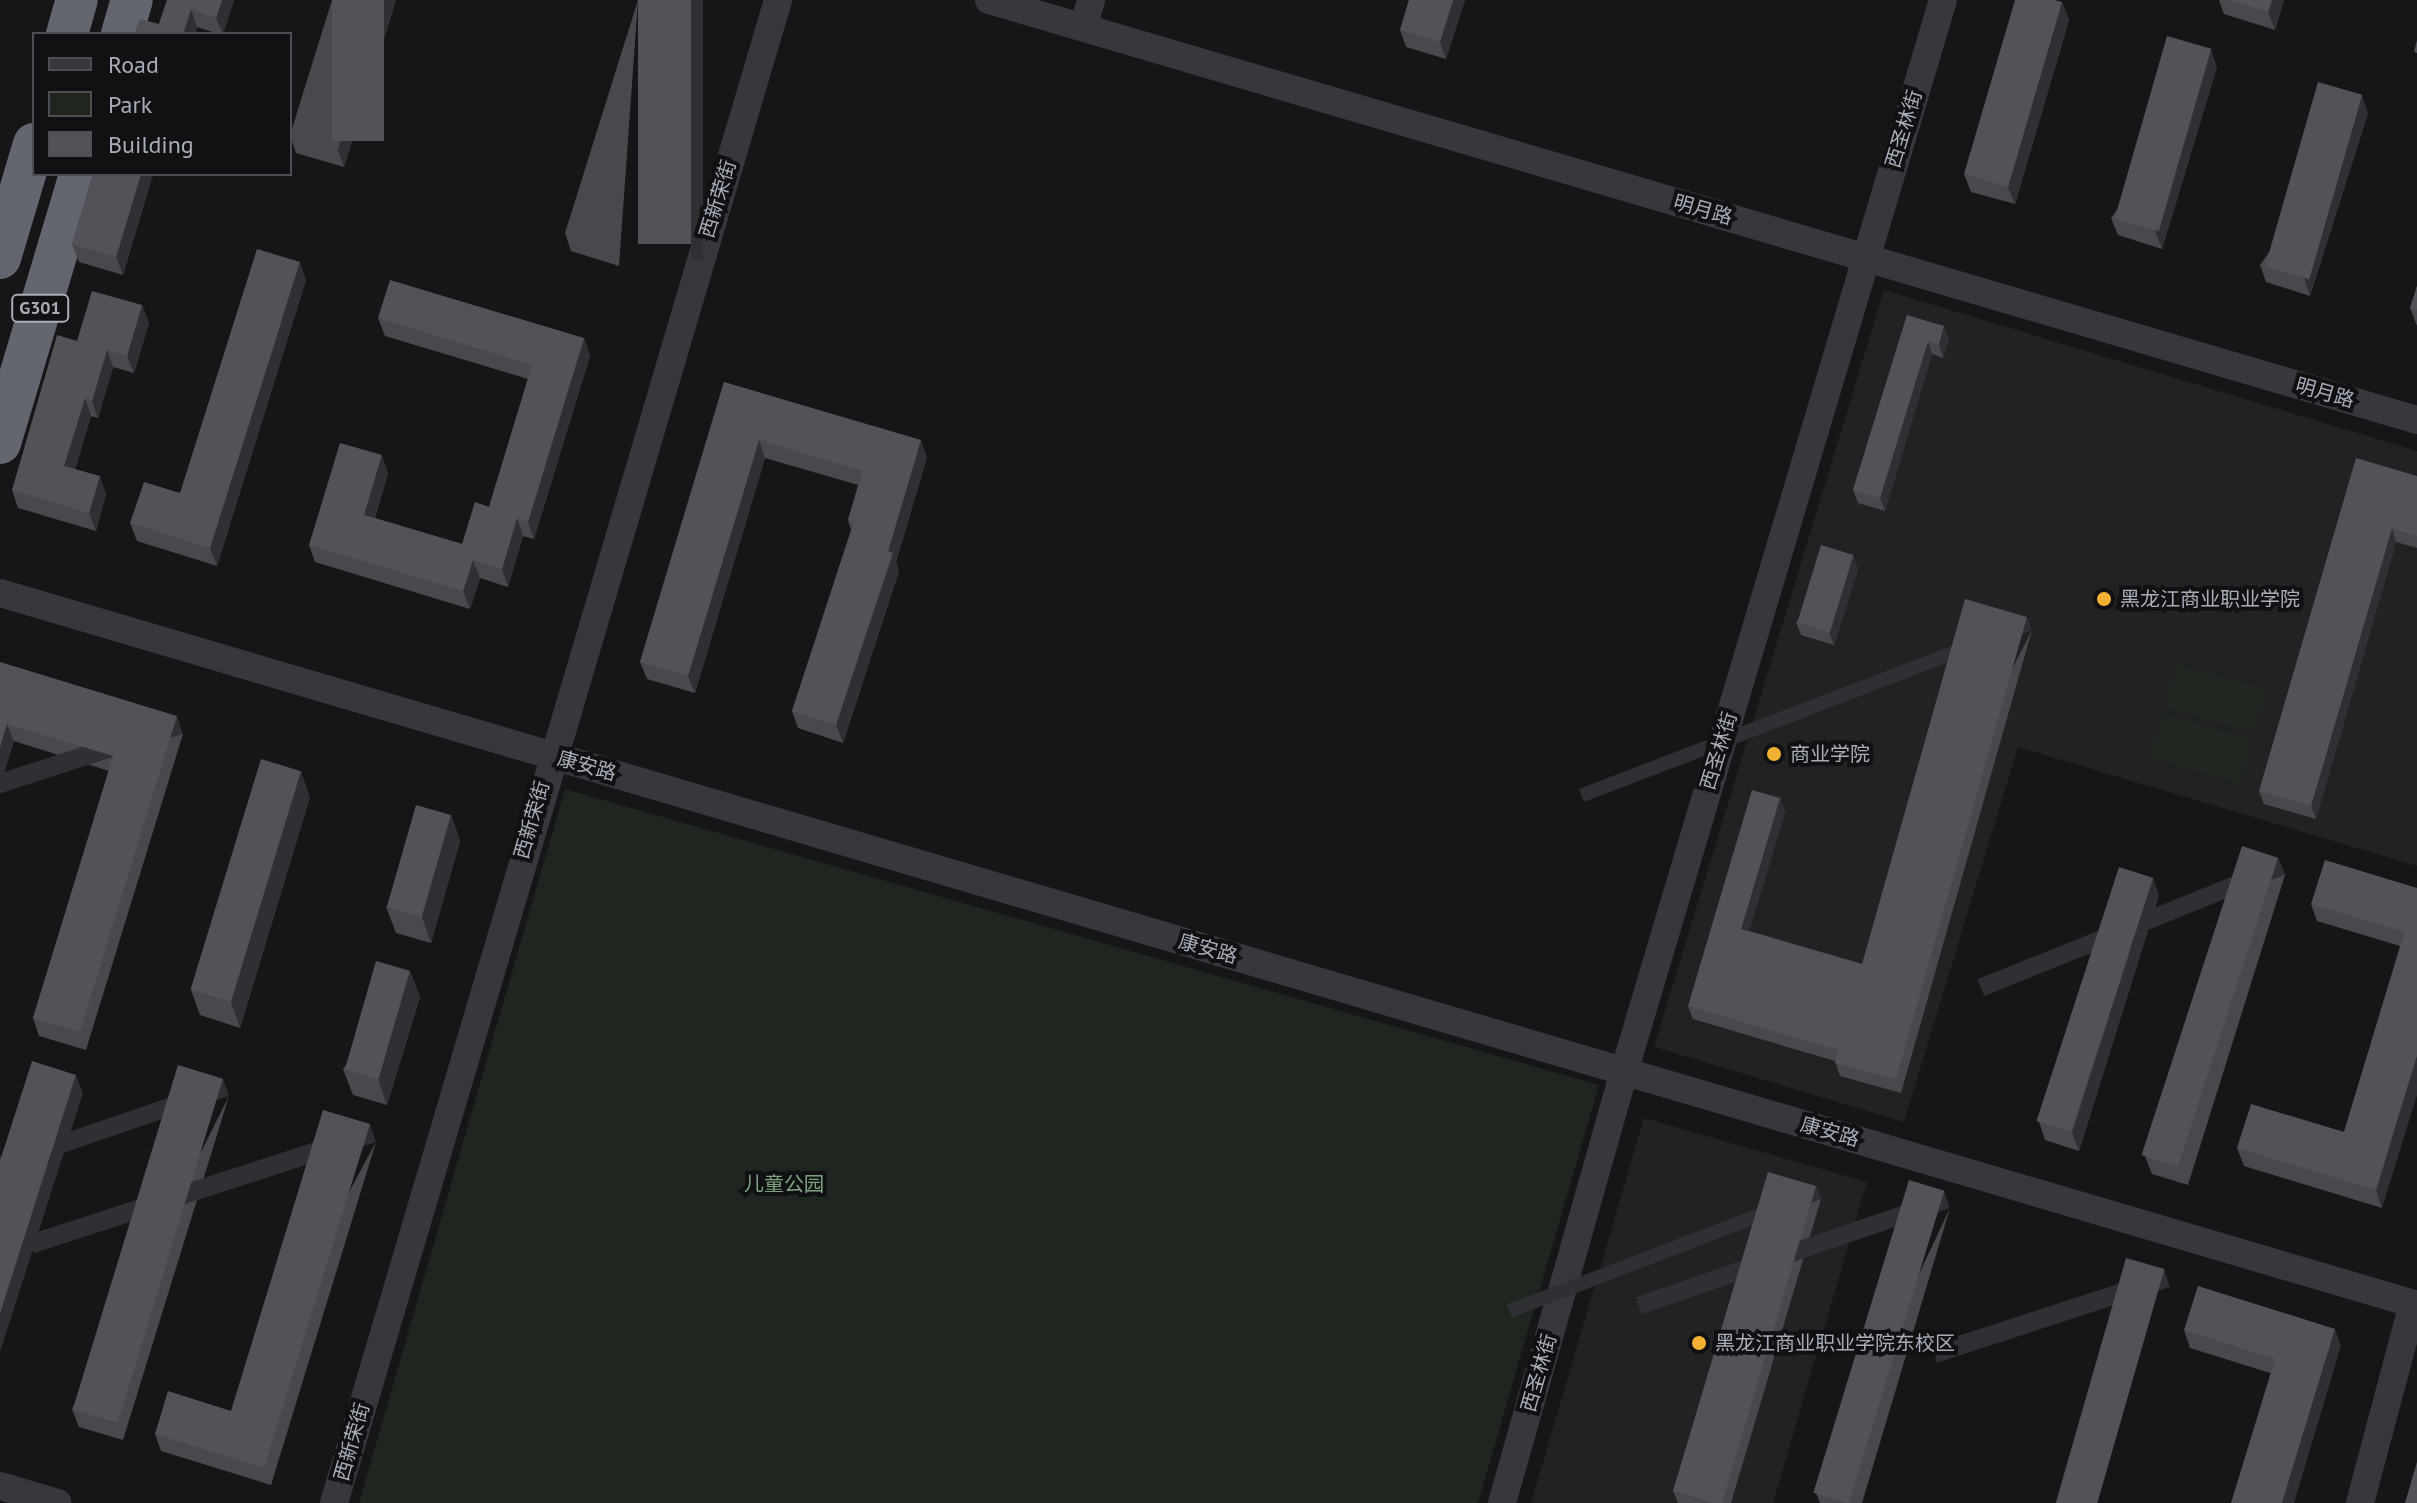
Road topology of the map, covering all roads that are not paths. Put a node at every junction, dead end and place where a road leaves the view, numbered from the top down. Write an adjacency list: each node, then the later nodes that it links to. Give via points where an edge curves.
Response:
1 (77, 0): 8 (highway)
2 (132, 0): 9 (highway)
3 (778, 0): 17 (street, 西新荣街)
4 (989, 0): 7 (street, 明月路)
5 (1091, 0): 7 (street)
6 (1943, 0): 13 (street, 西圣林街)
7 (1083, 27): 13 (street, 明月路)
8 (68, 32)
9 (123, 32)
10 (32, 151): 12 (highway)
11 (79, 176): 15 (highway, G301)
12 (0, 258)
13 (1866, 258): 14 (street, 明月路); 18 (street, 西圣林街)
14 (2417, 420)
15 (0, 443)
16 (0, 593): 17 (street, 康安路)
17 (551, 756): 18 (street, 康安路); 22 (street, 西新荣街)
18 (1624, 1072): 19 (street, 康安路); 23 (street, 西圣林街)
19 (2415, 1305): 24 (street)
20 (0, 1486): 21 (street)
21 (58, 1503)
22 (334, 1503)
23 (1502, 1503)
24 (2360, 1503)

